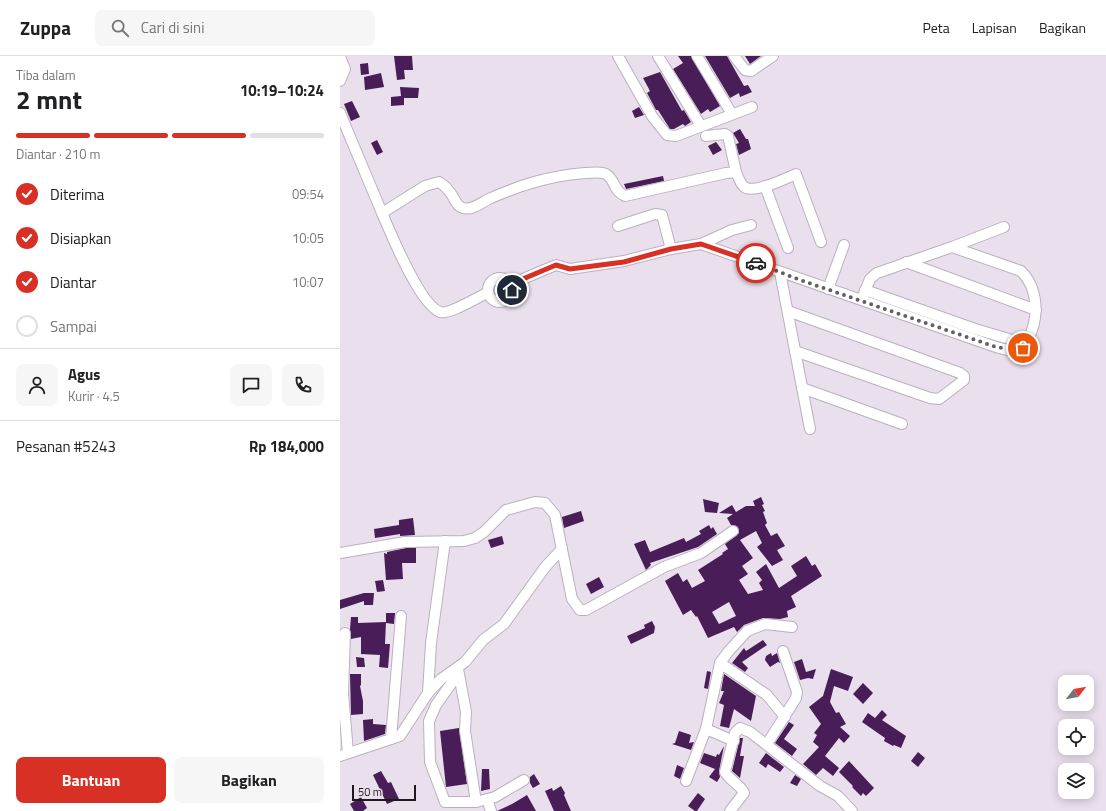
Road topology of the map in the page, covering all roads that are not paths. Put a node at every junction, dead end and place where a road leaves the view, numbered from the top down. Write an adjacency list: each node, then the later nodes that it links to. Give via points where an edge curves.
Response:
1 (618, 56): 11 (street, via 652,116 668,135 676,136)
2 (658, 56): 11 (street)
3 (697, 56): 10 (street)
4 (734, 56): 5 (street, via 745,70 751,71)
5 (773, 56)
6 (340, 57): 7 (street, via 345,69)
7 (340, 81)
8 (752, 107): 10 (street)
9 (340, 113): 15 (street)
10 (732, 114): 11 (street)
11 (701, 126)
12 (706, 136): 13 (street, via 728,136)
13 (736, 172): 14 (street, via 746,188); 15 (street, via 625,196 613,186 611,178 600,172 544,178 490,198 471,208 463,208 456,203 449,190 439,182 425,186)
14 (765, 186): 19 (street, via 796,174); 22 (street)
15 (382, 213): 29 (street, via 425,300 440,312 448,312)
16 (751, 225): 20 (street, via 732,230)
17 (618, 226): 24 (street, via 655,214 662,215)
18 (1004, 227): 23 (street)
19 (821, 242)
20 (701, 244): 24 (street); 26 (street)
21 (844, 245): 28 (street)
22 (788, 248)
23 (952, 248): 25 (street); 31 (street, via 1022,271 1030,286)
24 (671, 249): 27 (street, via 624,262 570,269 556,265)
25 (906, 262): 30 (street, via 877,273 870,280); 31 (street)
26 (780, 272): 28 (street); 32 (street)
27 (511, 284): 29 (street, via 499,277 488,285); 29 (street, via 511,296 507,300 495,301 490,298)
28 (828, 289): 30 (street)
29 (488, 292)
30 (863, 295): 31 (street, via 996,347 1018,350 1026,344 1036,320)
31 (1036, 310)
32 (788, 311): 33 (street); 33 (street, via 960,373 964,380 939,399 930,398)
33 (795, 351): 34 (street)
34 (802, 388): 35 (street); 36 (street)
35 (902, 424)
36 (810, 429)
37 (733, 531): 39 (street, via 701,553 664,567 586,610 580,610 572,599)
38 (445, 541): 39 (street, via 475,538 506,510 535,502 545,503 551,509); 40 (street, via 405,542); 47 (street, via 431,643)
39 (562, 549): 46 (street, via 546,566 504,624 483,640)
40 (340, 553)
41 (401, 616): 50 (street)
42 (792, 627): 45 (street, via 765,624 747,631)
43 (345, 633): 53 (street)
44 (782, 651): 48 (street, via 797,692)
45 (720, 663): 48 (street, via 767,695); 49 (street)
46 (458, 671): 47 (street, via 441,679); 57 (street, via 466,712 465,732); 57 (street, via 428,721 430,762 446,803)
47 (428, 693): 50 (street, via 400,736)
48 (784, 717): 52 (street)
49 (706, 729): 51 (street); 55 (street)
50 (390, 739): 53 (street)
51 (734, 741): 52 (street, via 740,728); 59 (street, via 725,772 744,793)
52 (767, 744): 60 (street, via 815,782 838,796)
53 (344, 755)
54 (524, 780): 56 (street, via 495,797)
55 (686, 781)
56 (487, 798): 57 (street); 58 (street)
57 (476, 802)
58 (491, 811)
59 (730, 811)
60 (852, 811)

